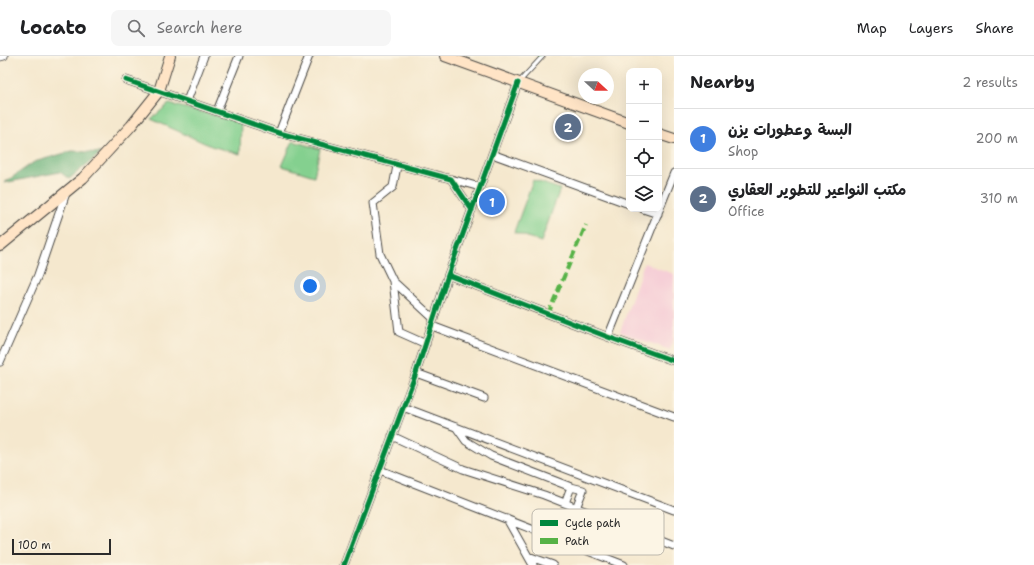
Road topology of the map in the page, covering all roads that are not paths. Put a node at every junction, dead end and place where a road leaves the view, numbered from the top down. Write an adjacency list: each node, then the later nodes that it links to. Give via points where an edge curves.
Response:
1 (4, 56): 8 (street)
2 (170, 56): 11 (street)
3 (204, 56): 12 (street)
4 (238, 56): 13 (street)
5 (309, 56): 15 (street)
6 (445, 56): 10 (street)
7 (543, 56): 10 (lane)
8 (0, 57)
9 (126, 80): 11 (street)
10 (518, 83): 14 (street); 18 (street)
11 (159, 91): 12 (street); 23 (street, via 131,126 83,178)
12 (187, 101): 13 (street)
13 (217, 111): 15 (street)
14 (626, 122)
15 (279, 133): 19 (street)
16 (662, 135): 17 (street)
17 (674, 139)
18 (492, 154): 22 (street); 24 (street)
19 (397, 166): 21 (street); 30 (street, via 393,187 373,203 380,254)
20 (674, 174): 27 (street)
21 (451, 180): 22 (street); 25 (street)
22 (480, 187): 25 (street)
23 (66, 192): 28 (street); 35 (street, via 38,275)
24 (626, 203)
25 (472, 210): 29 (street)
26 (652, 212): 27 (street)
27 (658, 214): 32 (street)
28 (0, 246)
29 (448, 276): 31 (street); 32 (street)
30 (393, 281): 31 (street); 33 (street, via 399,332)
31 (433, 323): 33 (street); 39 (street)
32 (608, 337): 34 (street)
33 (426, 344): 36 (street)
34 (674, 360)
35 (0, 362)
36 (416, 373): 37 (street); 38 (street)
37 (484, 398)
38 (403, 407): 40 (street); 41 (street)
39 (674, 417)
40 (455, 427): 43 (street, via 466,441 491,456); 46 (street)
41 (392, 436): 42 (street); 44 (street, via 463,469)
42 (380, 470): 47 (street); 53 (street)
43 (571, 487): 44 (street); 45 (street, via 583,490)
44 (565, 503): 45 (street)
45 (576, 508)
46 (674, 510)
47 (507, 519): 48 (street); 52 (street)
48 (532, 529)
49 (664, 542): 50 (street)
50 (674, 546)
51 (599, 555): 56 (street)
52 (528, 556): 54 (street); 55 (street)
53 (344, 565)
54 (533, 565)
55 (553, 565)
56 (624, 565)

